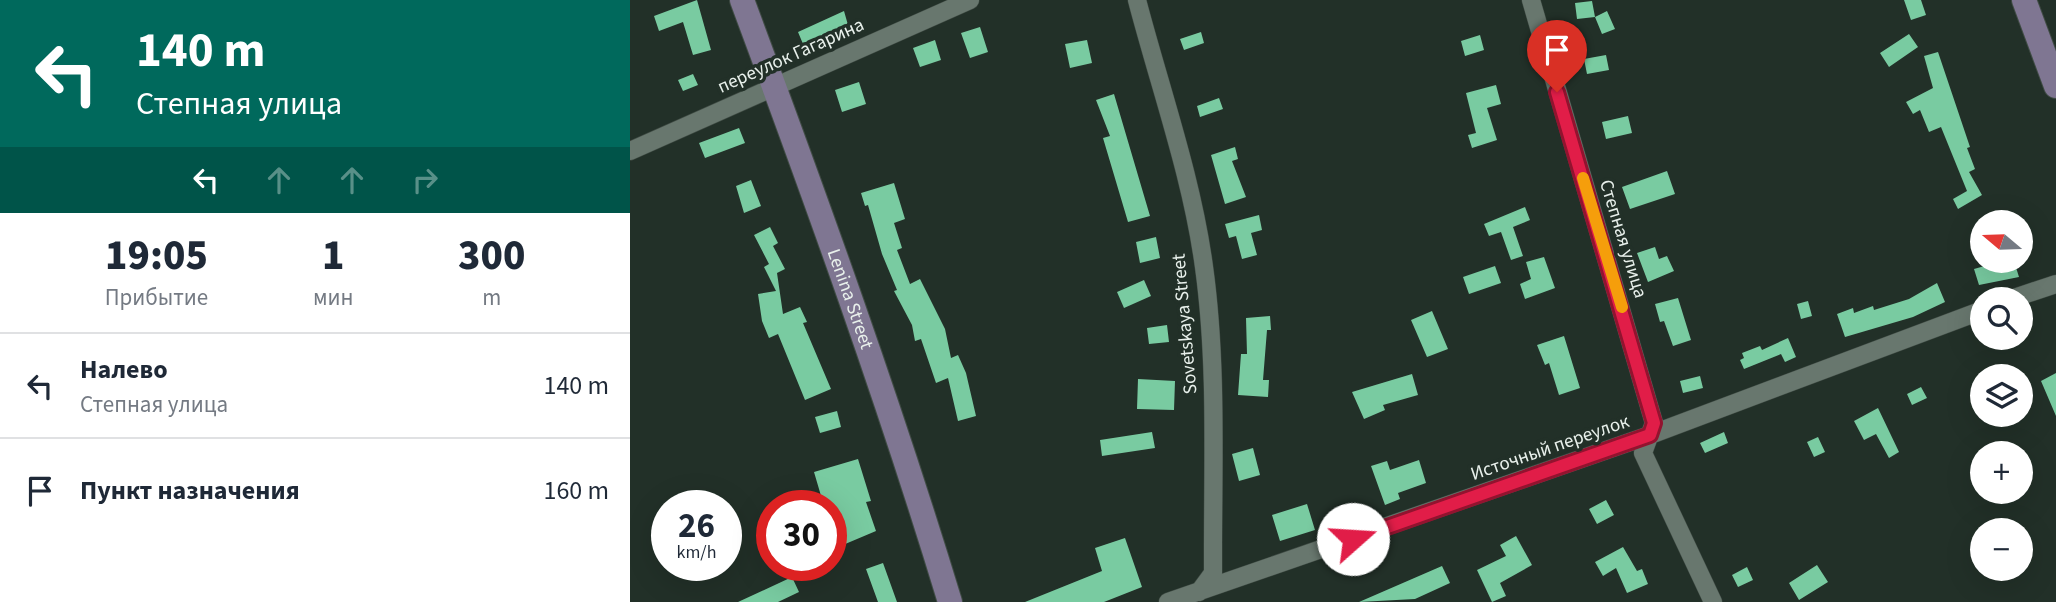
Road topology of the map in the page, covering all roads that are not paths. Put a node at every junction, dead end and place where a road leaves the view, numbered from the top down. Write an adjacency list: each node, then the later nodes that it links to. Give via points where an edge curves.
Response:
1 (742, 0): 7 (street, Lenina Street)
2 (970, 0): 7 (street, переулок Гагарина)
3 (1136, 0): 13 (street, Sovetskaya Street, via 1192,205 1204,268 1212,403 1213,573)
4 (1531, 0): 12 (street, Степная улица, via 1626,319 1654,423)
5 (2024, 0): 6 (street)
6 (2056, 86)
7 (774, 87): 8 (street, переулок Гагарина); 14 (street, Lenina Street, via 852,297)
8 (630, 151)
9 (2056, 284): 10 (street)
10 (2033, 292)
11 (1970, 315): 12 (street, Источный переулок)
12 (1650, 435): 13 (street, Источный переулок); 16 (street, Степная улица, via 1643,453 1650,472)
13 (1195, 596): 15 (street, Источный переулок)
14 (950, 602)
15 (1168, 602)
16 (1713, 602)

